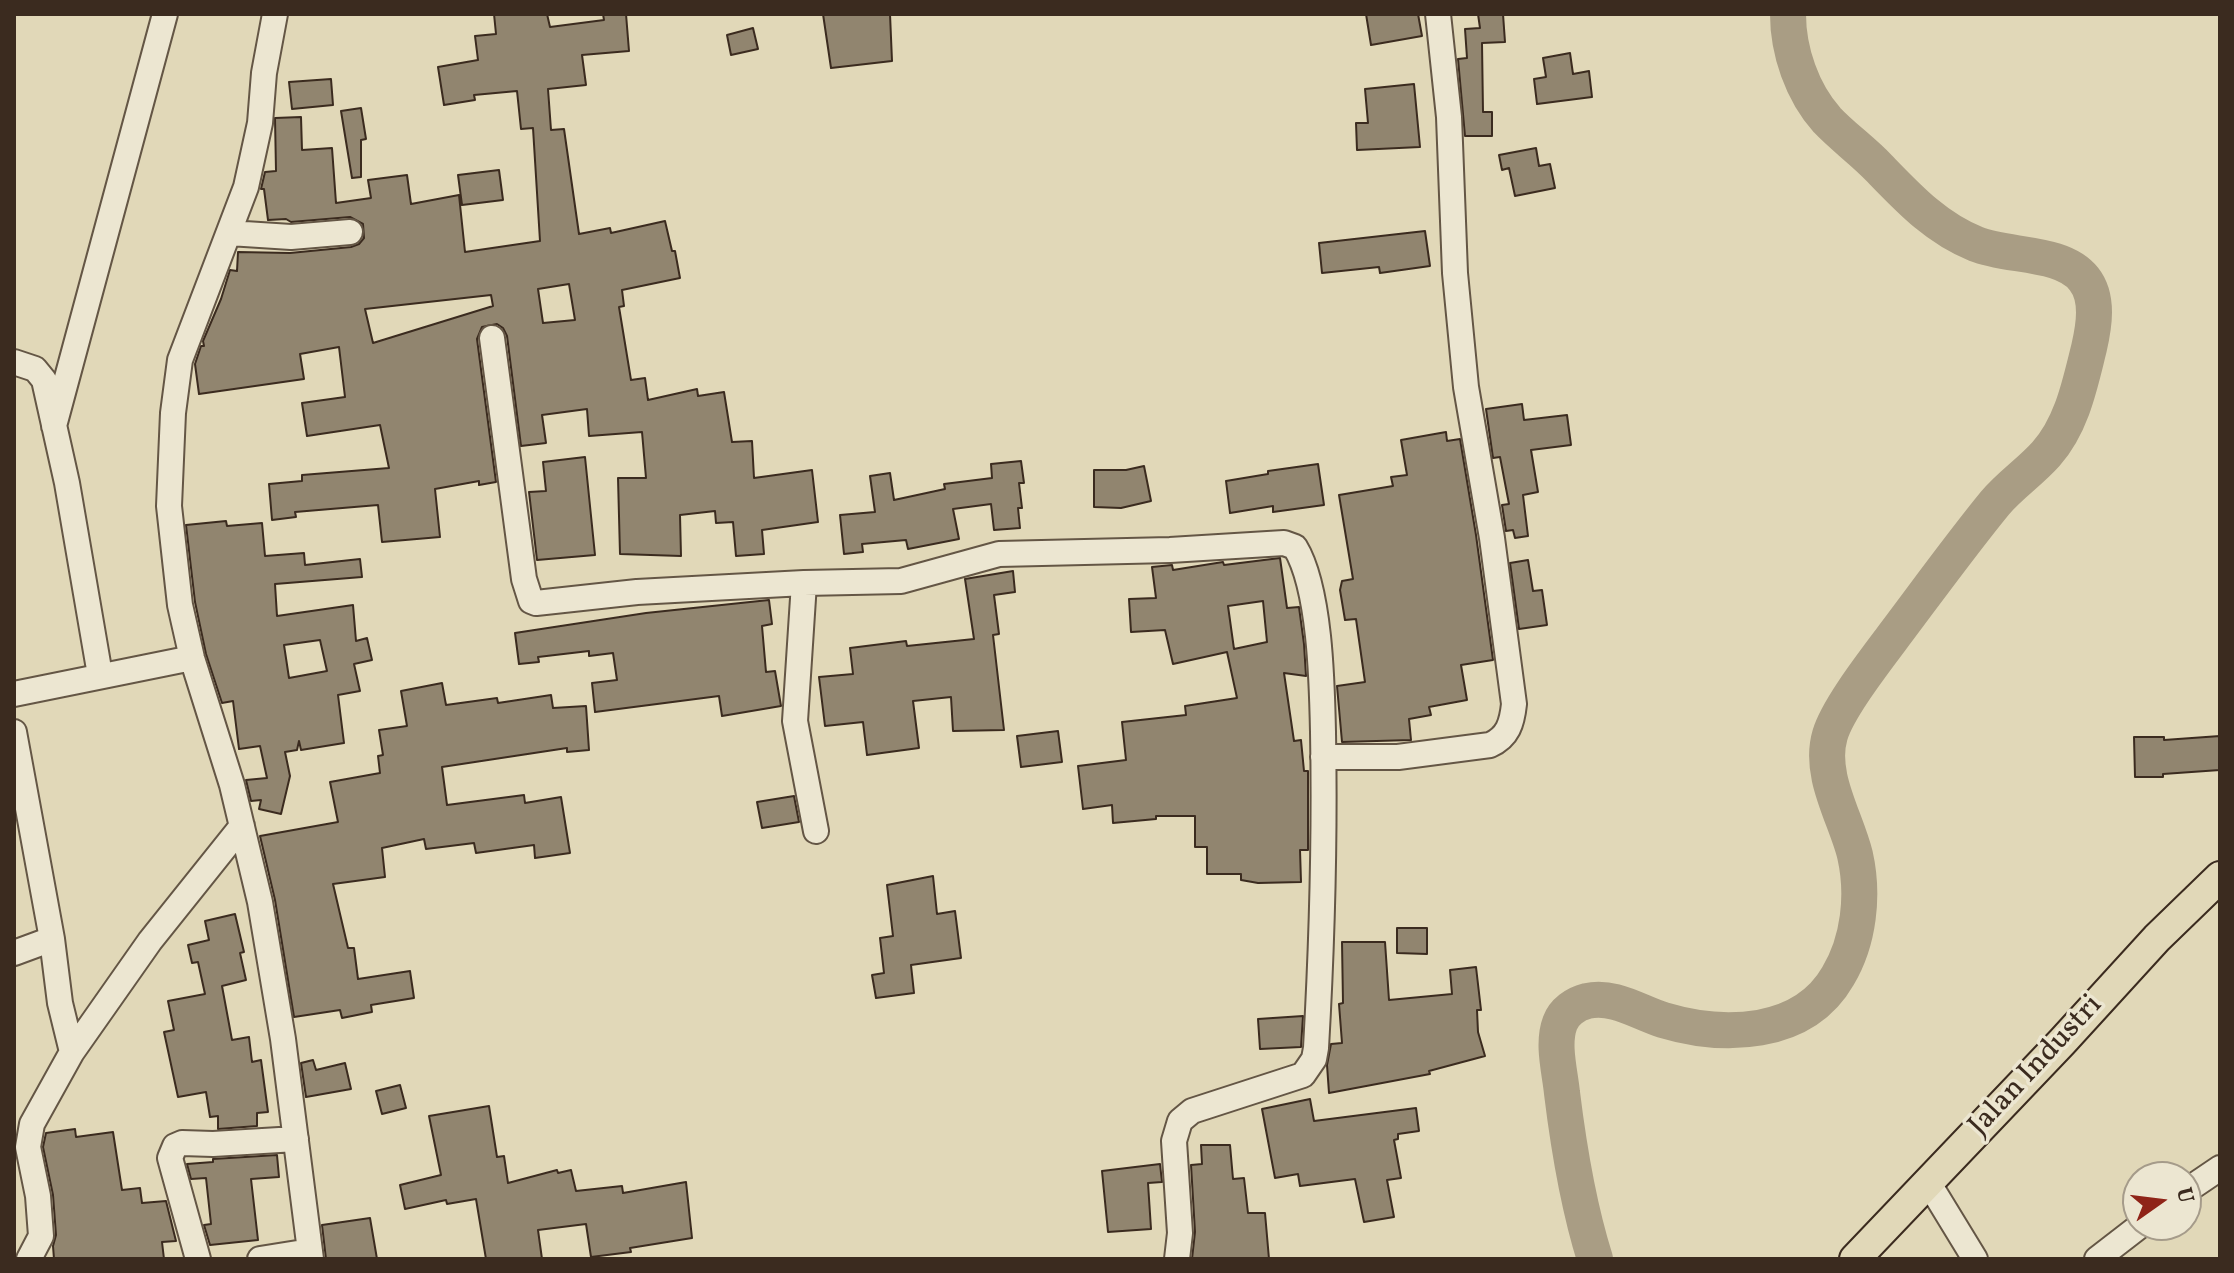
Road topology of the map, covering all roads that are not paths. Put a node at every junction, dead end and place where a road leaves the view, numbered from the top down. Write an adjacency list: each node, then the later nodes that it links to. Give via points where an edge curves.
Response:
1 (165, 14): 8 (street)
2 (275, 14): 5 (street, via 253,160)
3 (1438, 14): 14 (street, via 1449,117 1458,322 1513,717 1509,730 1490,745 1398,757)
4 (350, 232): 5 (street, via 291,237)
5 (229, 233): 10 (street, via 180,360 173,413 169,506)
6 (492, 338): 9 (street, via 531,601)
7 (14, 362): 8 (street, via 35,369 44,380)
8 (54, 426): 11 (street)
9 (804, 583): 14 (street, via 901,581 999,554 1284,543 1295,547 1307,579 1319,646); 16 (street, via 795,721)
10 (192, 658): 11 (street); 15 (street)
11 (100, 675): 12 (street)
12 (14, 694)
13 (14, 732): 18 (street)
14 (1323, 757): 30 (street, via 1324,917 1314,1059 1303,1075 1192,1111 1180,1121 1174,1141)
15 (242, 826): 20 (street, via 150,941); 21 (street, via 260,902)
16 (816, 831)
17 (2220, 877): 24 (main road, Jalan Industri)
18 (52, 939): 19 (street); 20 (street)
19 (14, 953)
20 (72, 1052): 27 (street, via 29,1133 41,1216 41,1236)
21 (296, 1139): 26 (street); 28 (street, via 175,1146 170,1158)
22 (2220, 1168): 23 (street)
23 (2202, 1180)
24 (1928, 1182): 31 (main road, Jalan Industri); 32 (street)
25 (2122, 1240): 33 (street)
26 (311, 1255): 29 (street)
27 (29, 1259)
28 (198, 1259)
29 (260, 1259)
30 (1177, 1259)
31 (1855, 1259)
32 (1975, 1259)
33 (2097, 1259)

